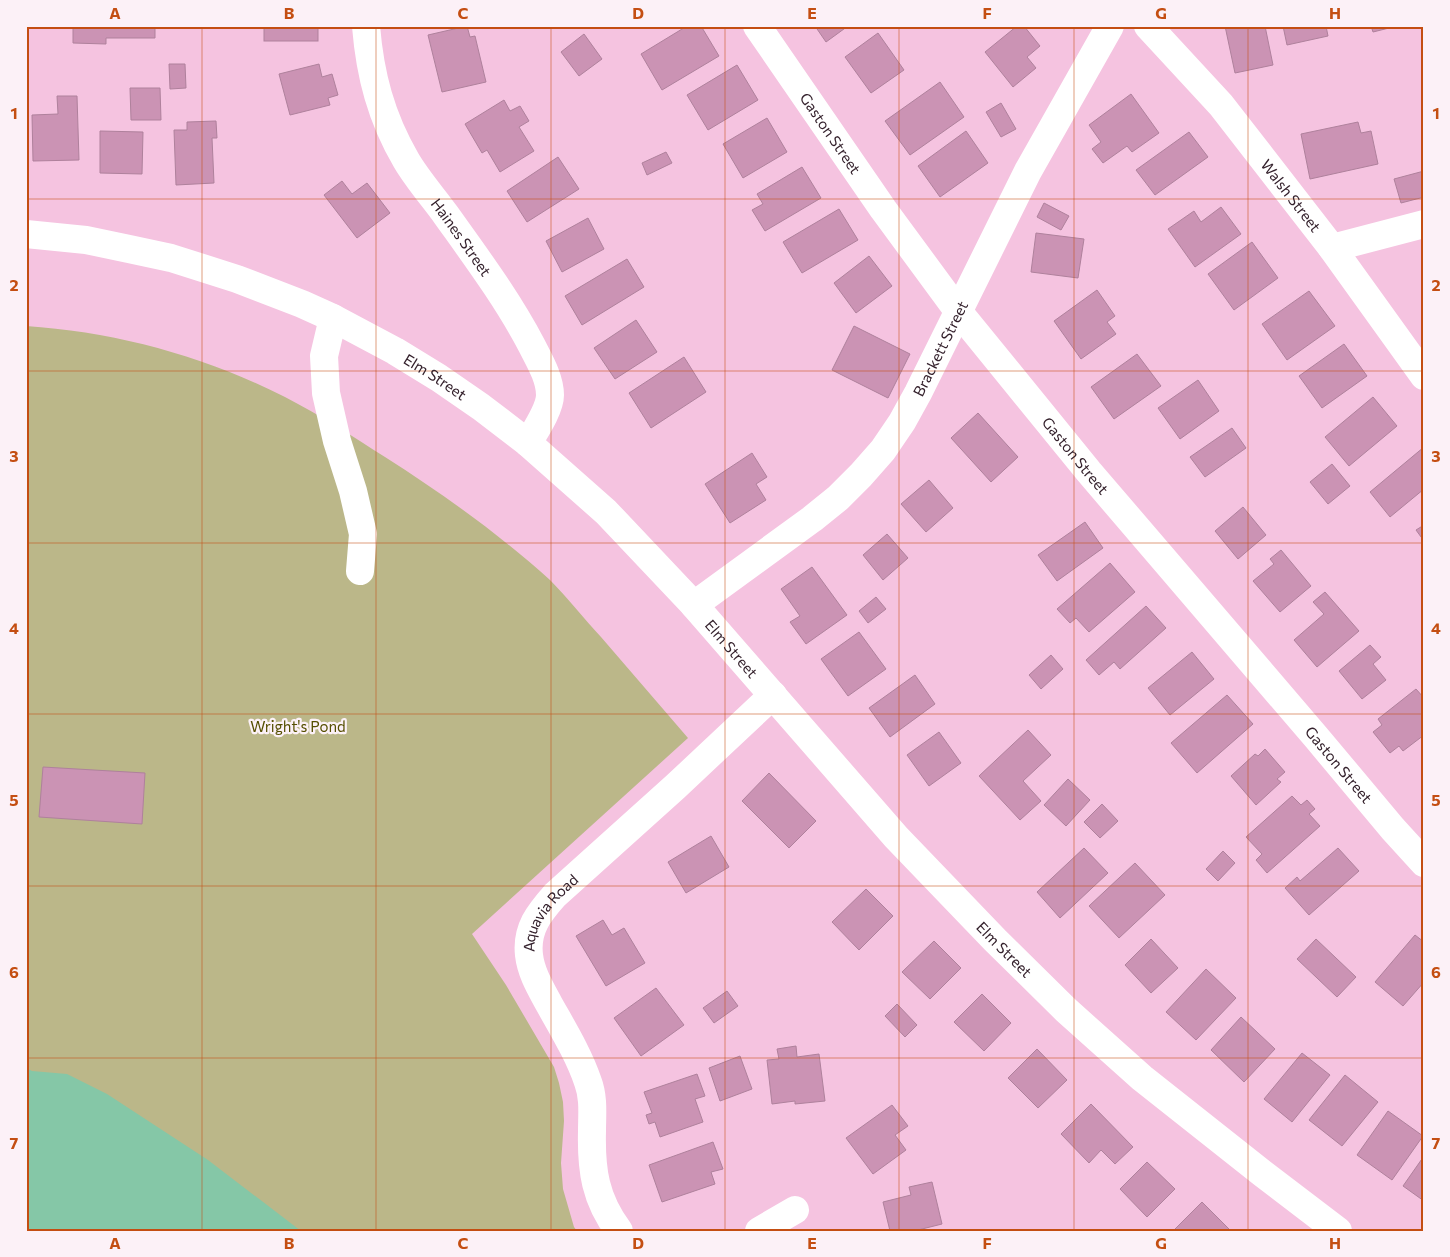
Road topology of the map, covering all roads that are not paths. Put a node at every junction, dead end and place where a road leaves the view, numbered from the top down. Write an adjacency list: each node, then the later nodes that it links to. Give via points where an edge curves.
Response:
1 (366, 26): 11 (street, Haines Street, via 372,75 391,131 407,161 519,321 546,377 550,396)
2 (757, 26): 8 (street, Gaston Street, via 882,209)
3 (1110, 26): 8 (street, Brackett Street, via 1028,171)
4 (1148, 26): 7 (street, Walsh Street, via 1221,105)
5 (1424, 224): 7 (street)
6 (26, 234): 9 (street, Elm Street, via 86,240 171,258 237,278)
7 (1332, 248): 10 (street, Walsh Street)
8 (958, 311): 13 (street, Brackett Street, via 902,422 862,475 812,519); 15 (street, Gaston Street, via 1090,472)
9 (333, 318): 11 (street, Elm Street, via 439,378); 12 (street, via 324,356 326,393 363,534)
10 (1424, 376)
11 (528, 444): 13 (street, Elm Street, via 606,512)
12 (360, 571)
13 (694, 606): 14 (street, Elm Street)
14 (774, 696): 17 (street, Aquavia Road, via 555,895 533,925 528,949 531,966 589,1084 593,1172 603,1207); 19 (street, Elm Street, via 896,837 1066,1010 1142,1078)
15 (1424, 863)
16 (795, 1210): 18 (street)
17 (619, 1231)
18 (759, 1231)
19 (1338, 1231)

